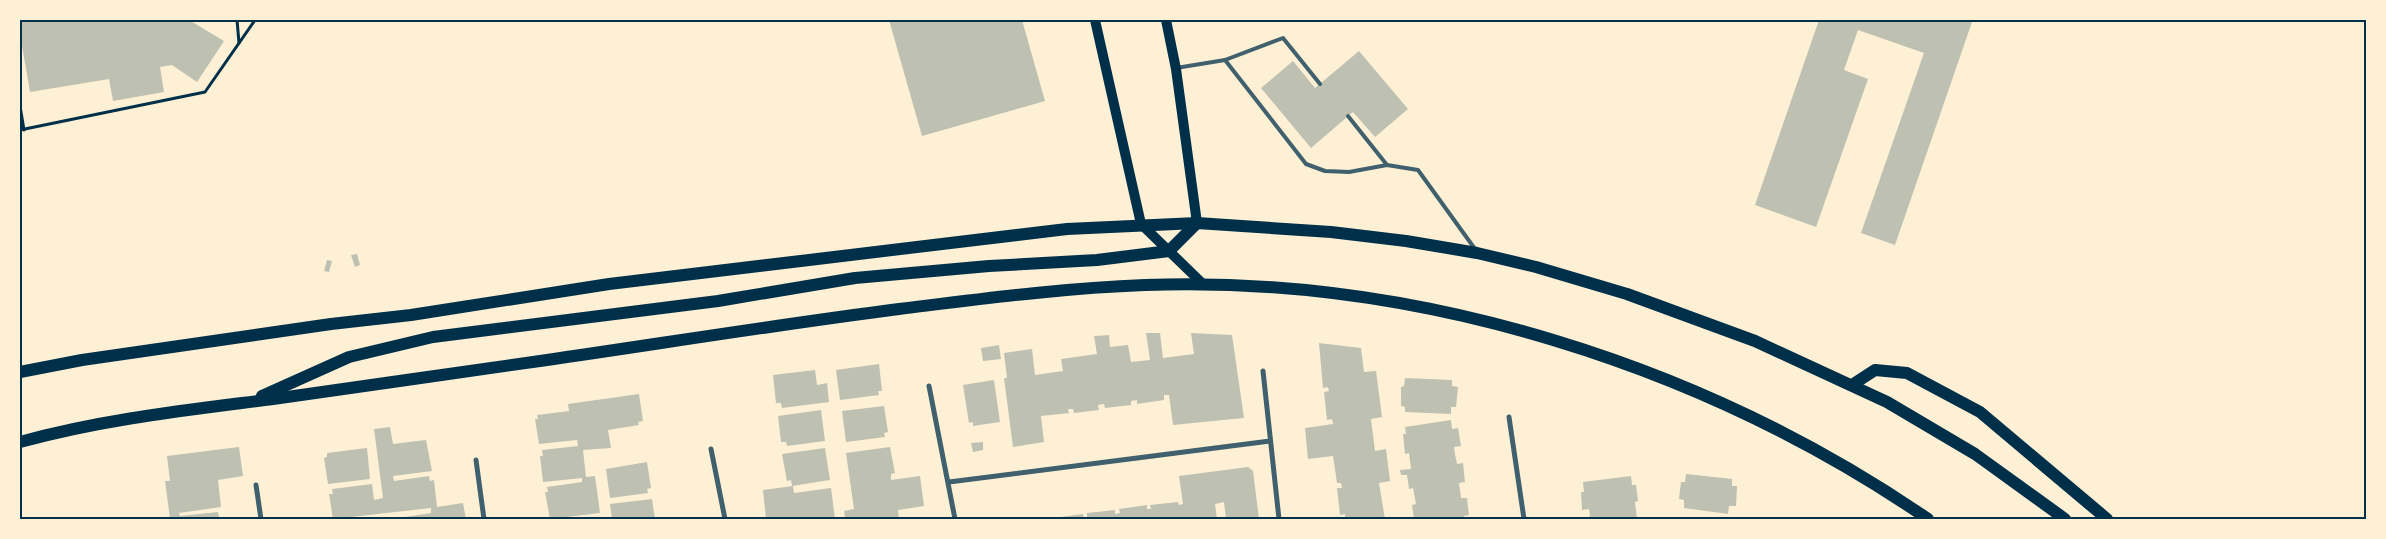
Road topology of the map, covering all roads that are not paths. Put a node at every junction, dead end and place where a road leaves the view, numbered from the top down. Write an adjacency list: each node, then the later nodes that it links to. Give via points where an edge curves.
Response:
1 (1095, 20): 9 (main road)
2 (1166, 20): 4 (main road)
3 (1225, 60): 4 (lane); 5 (lane, via 1283,38); 7 (lane, via 1306,164 1325,171 1349,172)
4 (1176, 68): 8 (main road)
5 (1320, 84)
6 (1348, 116): 7 (lane)
7 (1387, 165): 11 (lane, via 1418,170)
8 (1197, 223): 9 (main road); 10 (main road); 11 (main road, via 1331,232)
9 (1140, 224): 10 (main road); 14 (main road, via 1067,229 609,284)
10 (1169, 251): 12 (main road); 17 (main road, via 1097,260 855,278 690,305 433,338 349,357)
11 (1477, 253): 15 (main road, via 1627,294 1754,341)
12 (1204, 285): 17 (main road, via 1062,290 977,299); 31 (main road, via 1303,289 1388,301 1602,356 1738,410 1849,467)
13 (1263, 371): 19 (street)
14 (20, 372)
15 (1852, 384): 32 (main road, via 1975,454); 33 (main road, via 1875,370 1907,373 1980,412)
16 (930, 386): 23 (street)
17 (249, 402): 20 (main road, via 140,416)
18 (1509, 417): 30 (street)
19 (1270, 441): 23 (street); 29 (street)
20 (20, 442)
21 (712, 449): 27 (street)
22 (476, 460): 26 (street)
23 (950, 482): 28 (street)
24 (256, 485): 25 (street)
25 (261, 519)
26 (484, 519)
27 (725, 519)
28 (955, 519)
29 (1279, 519)
30 (1524, 519)
31 (1928, 519)
32 (2065, 519)
33 (2107, 519)

